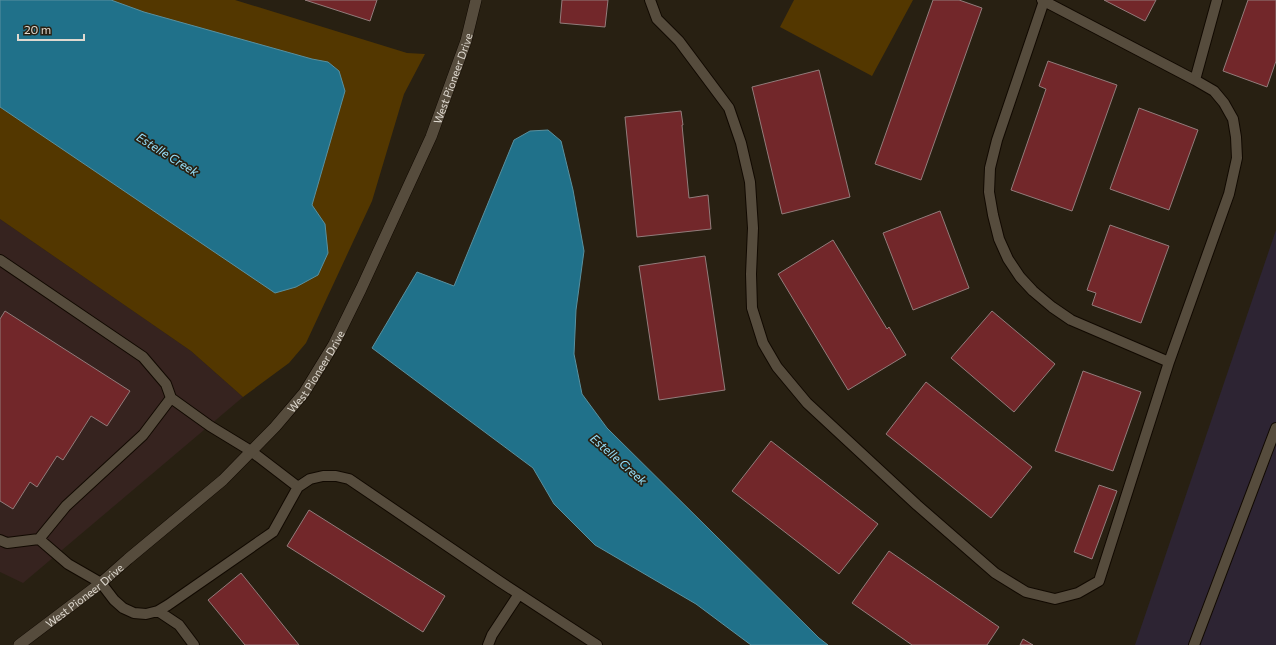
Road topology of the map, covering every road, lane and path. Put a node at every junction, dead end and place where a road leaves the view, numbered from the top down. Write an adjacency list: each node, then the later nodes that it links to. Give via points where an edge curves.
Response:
1 (476, 0): 10 (street, West Pioneer Drive, via 466,40 431,136 334,344 304,393)
2 (650, 0): 7 (lane, via 657,19 679,41 729,108 742,143 750,182 753,228 752,308 762,343 777,367 807,403 995,573 1026,592 1055,599 1078,594 1099,581)
3 (1217, 0): 5 (lane)
4 (1043, 1): 5 (lane); 7 (lane, via 990,168 989,192 999,239 1020,277 1052,307 1071,320)
5 (1194, 80): 7 (lane, via 1214,91 1234,119 1237,158 1229,194)
6 (0, 260): 8 (lane, via 143,358 166,384)
7 (1169, 362)
8 (171, 398): 10 (lane); 12 (lane, via 143,435 66,506)
9 (1276, 428): 21 (lane)
10 (251, 451): 11 (lane); 14 (street, West Pioneer Drive, via 223,480)
11 (298, 487): 15 (lane, via 310,479 323,476 349,479); 16 (lane, via 273,532)
12 (39, 539): 13 (lane, via 6,543); 14 (lane, via 68,564)
13 (0, 540)
14 (101, 583): 16 (lane, via 123,608 134,613); 17 (street, West Pioneer Drive)
15 (519, 594): 19 (lane); 20 (lane)
16 (158, 611): 18 (lane, via 179,625)
17 (18, 645)
18 (194, 645)
19 (488, 645)
20 (597, 645)
21 (1194, 645)

